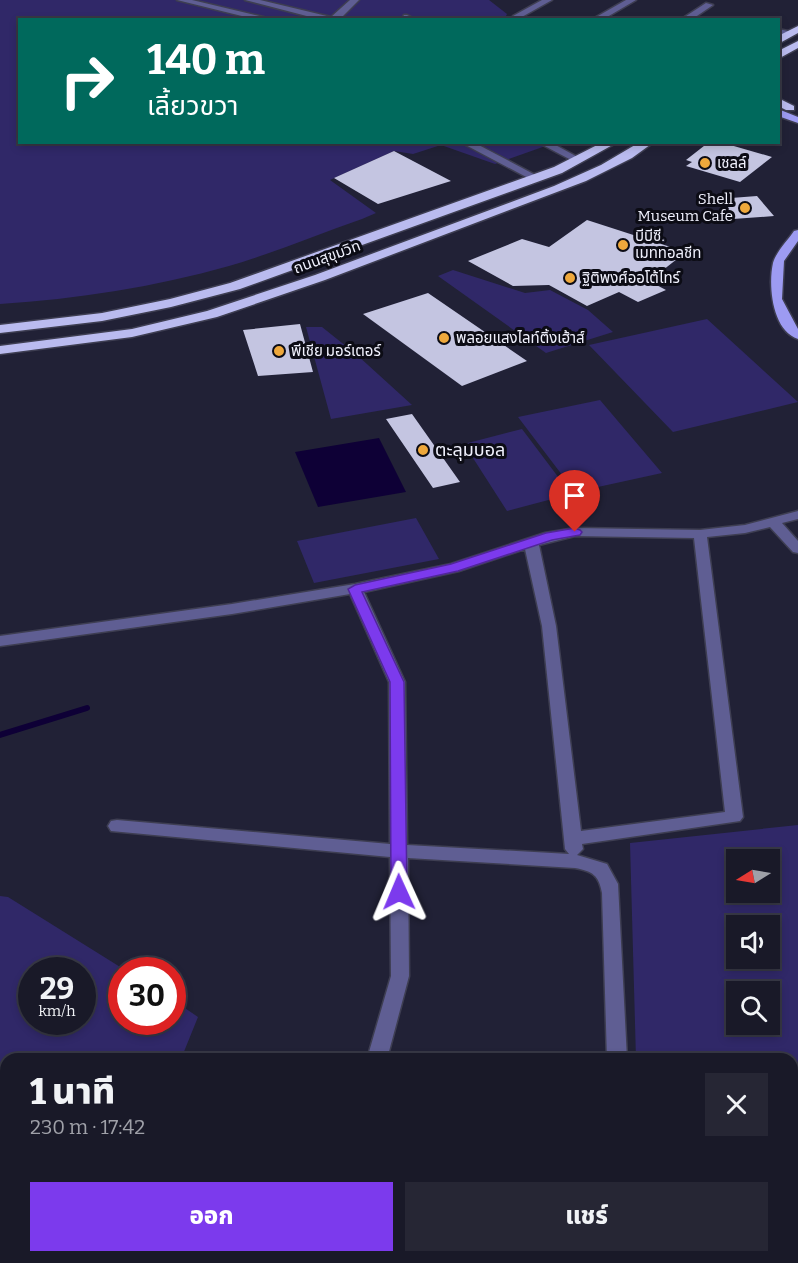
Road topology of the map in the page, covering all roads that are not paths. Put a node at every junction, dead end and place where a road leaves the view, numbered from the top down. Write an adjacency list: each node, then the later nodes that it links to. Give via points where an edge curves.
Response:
1 (181, 0): 8 (street)
2 (249, 0): 6 (street)
3 (355, 0): 10 (street)
4 (548, 0): 11 (street, via 517,16)
5 (632, 0): 12 (street)
6 (284, 3): 9 (street)
7 (709, 5): 13 (street)
8 (263, 18)
9 (331, 18)
10 (335, 18)
11 (524, 18)
12 (599, 18)
13 (687, 18)
14 (794, 31): 15 (highway)
15 (780, 40)
16 (798, 44): 17 (highway)
17 (780, 56)
18 (783, 109): 19 (main road)
19 (798, 120)
20 (468, 144): 25 (street)
21 (545, 144): 24 (street)
22 (609, 144): 24 (highway, ถนนสุขุมวิท)
23 (646, 144): 28 (highway, ถนนสุขุมวิท, via 595,173)
24 (578, 160): 25 (highway, ถนนสุขุมวิท)
25 (536, 178): 26 (highway, ถนนสุขุมวิท)
26 (406, 225): 28 (highway); 29 (highway, ถนนสุขุมวิท, via 235,286 171,303 102,317)
27 (798, 233): 30 (main road, via 779,261 776,299 789,327)
28 (429, 236): 31 (highway, ถนนสุขุมวิท, via 216,313 84,340)
29 (0, 329)
30 (798, 335)
31 (0, 350)
32 (798, 514): 33 (street)
33 (774, 522): 34 (street); 36 (street)
34 (700, 534): 35 (street, via 575,532); 40 (street, via 734,817)
35 (531, 542): 37 (street, via 454,568); 40 (street, via 549,626)
36 (798, 549)
37 (355, 589): 38 (street); 41 (street, via 397,682)
38 (0, 641)
39 (117, 826): 41 (street)
40 (573, 839): 42 (street)
41 (398, 851): 42 (street); 43 (street, via 400,976)
42 (575, 861): 44 (street, via 599,866 607,874 610,886)
43 (379, 1053)
44 (617, 1053)

